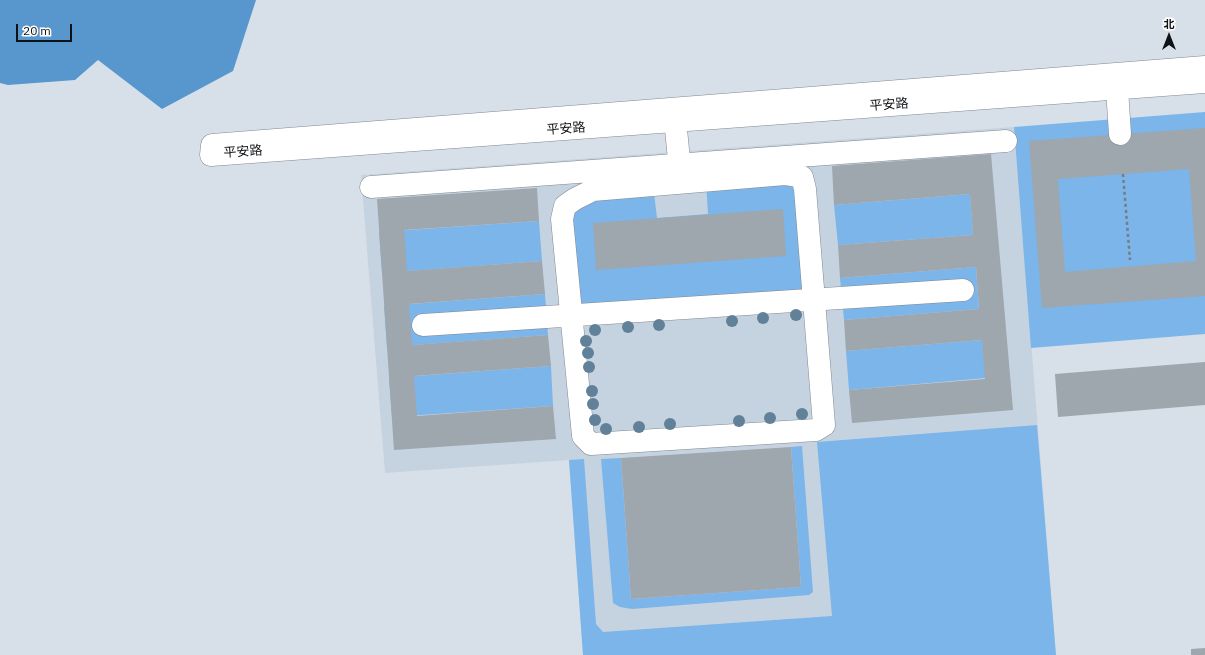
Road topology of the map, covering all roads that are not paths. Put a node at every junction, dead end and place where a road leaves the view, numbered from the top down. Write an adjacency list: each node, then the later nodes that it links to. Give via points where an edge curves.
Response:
1 (1205, 67): 2 (street, 平安路)
2 (1117, 81): 3 (street, 平安路); 4 (street, 平安路); 5 (street)
3 (1205, 82)
4 (675, 115): 4 (street, 平安路, via 212,145 211,155); 7 (street)
5 (1120, 134)
6 (1006, 141): 7 (street)
7 (681, 174): 8 (street); 10 (street, via 785,174 802,177); 11 (street, via 593,190 565,206 562,218)
8 (371, 188)
9 (963, 290): 10 (street)
10 (815, 299): 11 (street); 11 (street, via 824,415 824,425 816,430 591,444 583,436)
11 (571, 316): 12 (street)
12 (423, 326)

